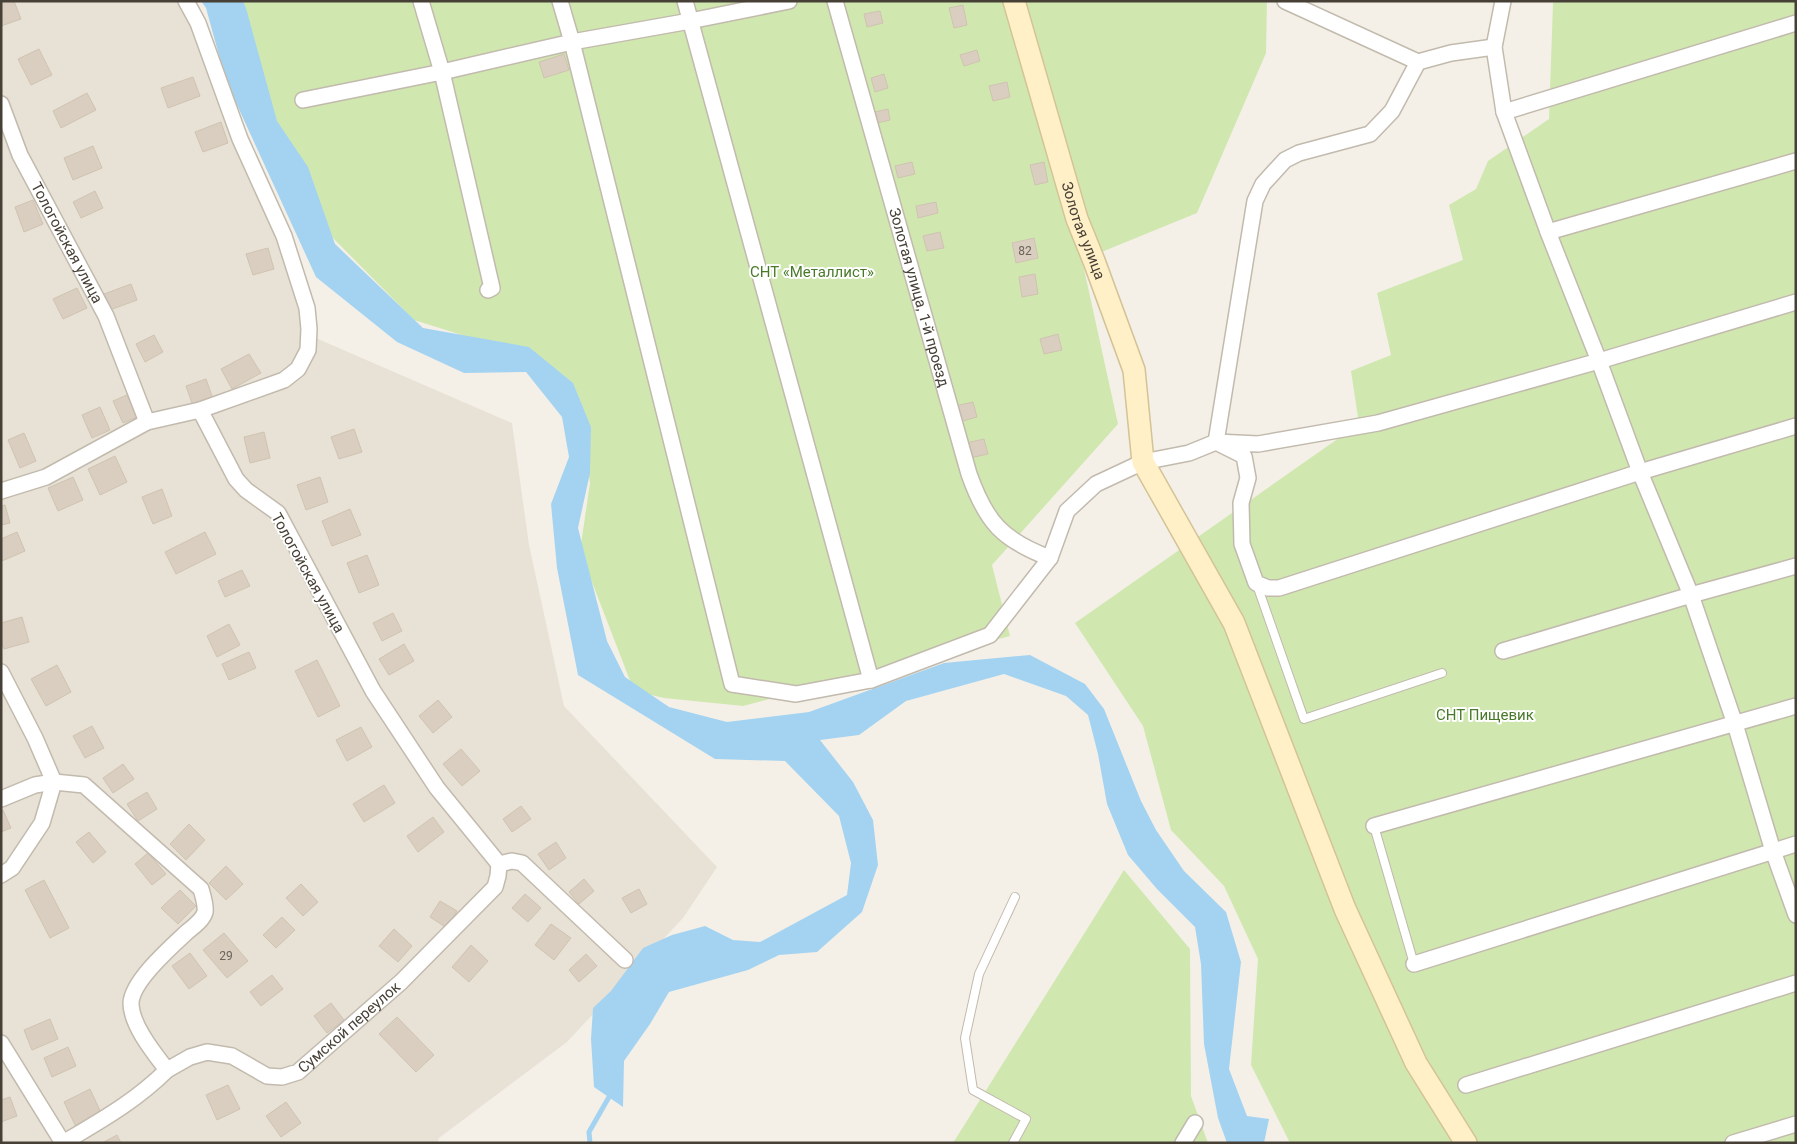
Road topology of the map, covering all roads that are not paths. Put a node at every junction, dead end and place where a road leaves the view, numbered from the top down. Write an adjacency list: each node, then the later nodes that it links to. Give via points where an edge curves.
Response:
1 (186, 1): 24 (street, via 198,23 240,140 284,236 307,308 309,329 308,350 298,369 284,380)
2 (421, 1): 15 (street)
3 (560, 1): 12 (street)
4 (685, 1): 10 (street)
5 (788, 1): 10 (street)
6 (835, 1): 31 (street, Золотая улица, 1-й проезд, via 968,474 989,518 1012,540)
7 (1014, 1): 28 (street, Золотая улица, via 1076,220 1134,370)
8 (1285, 1): 14 (street)
9 (1503, 1): 13 (street)
10 (690, 21): 12 (street); 38 (street)
11 (1796, 23): 18 (street)
12 (572, 42): 15 (street); 38 (street, via 732,684 796,694)
13 (1494, 47): 14 (street); 18 (street)
14 (1418, 62): 27 (street, via 1392,111 1370,134 1299,153 1285,160 1263,184 1255,201)
15 (442, 72): 16 (street); 21 (street, via 492,288)
16 (303, 100)
17 (1, 104): 25 (street, Тологойская улица, via 20,155 106,316)
18 (1504, 112): 20 (street)
19 (1796, 161): 20 (street)
20 (1548, 232): 23 (street)
21 (488, 290)
22 (1796, 302): 23 (street)
23 (1599, 361): 27 (street, via 1378,423 1258,444); 29 (street)
24 (200, 410): 25 (street); 46 (street, Тологойская улица, via 236,480 278,513 373,691 437,788)
25 (147, 422): 30 (street, via 46,477)
26 (1796, 426): 29 (street)
27 (1216, 442): 28 (street, via 1189,453); 33 (street, via 1244,456 1248,478 1241,503 1242,544)
28 (1143, 462): 31 (street, via 1096,484 1067,510); 61 (street, via 1234,623 1345,909 1416,1063)
29 (1640, 472): 33 (street, via 1279,588); 34 (street)
30 (1, 491)
31 (1050, 558): 38 (street, via 990,634)
32 (1796, 566): 34 (street)
33 (1256, 583): 37 (lane, via 1304,719)
34 (1691, 595): 35 (street); 40 (street)
35 (1503, 651)
36 (1, 672): 41 (street)
37 (1442, 673)
38 (871, 680)
39 (1796, 706): 40 (street)
40 (1735, 724): 43 (street); 45 (street)
41 (54, 782): 42 (street, via 35,785); 47 (street, via 42,823 12,868); 54 (street, via 84,785 201,889 205,912 200,921 136,986 132,1003 134,1019 150,1049)
42 (1, 799)
43 (1374, 826): 51 (lane)
44 (1796, 844): 45 (street)
45 (1773, 851): 49 (street); 51 (street)
46 (500, 864): 50 (street, via 522,863); 54 (street, Сумской переулок, via 495,886 401,982 298,1072 282,1077 266,1076 232,1056 207,1052)
47 (1, 875)
48 (1015, 897): 59 (lane, via 979,974 965,1038 974,1090 1026,1119)
49 (1796, 915)
50 (625, 960)
51 (1414, 964)
52 (1796, 983): 55 (street)
53 (1, 1044): 58 (street)
54 (167, 1070): 58 (street, Сумской переулок, via 116,1112)
55 (1466, 1085)
56 (1195, 1123): 60 (street)
57 (1796, 1124): 62 (street)
58 (63, 1143)
59 (1013, 1143)
60 (1183, 1143)
61 (1466, 1143)
62 (1733, 1143)

